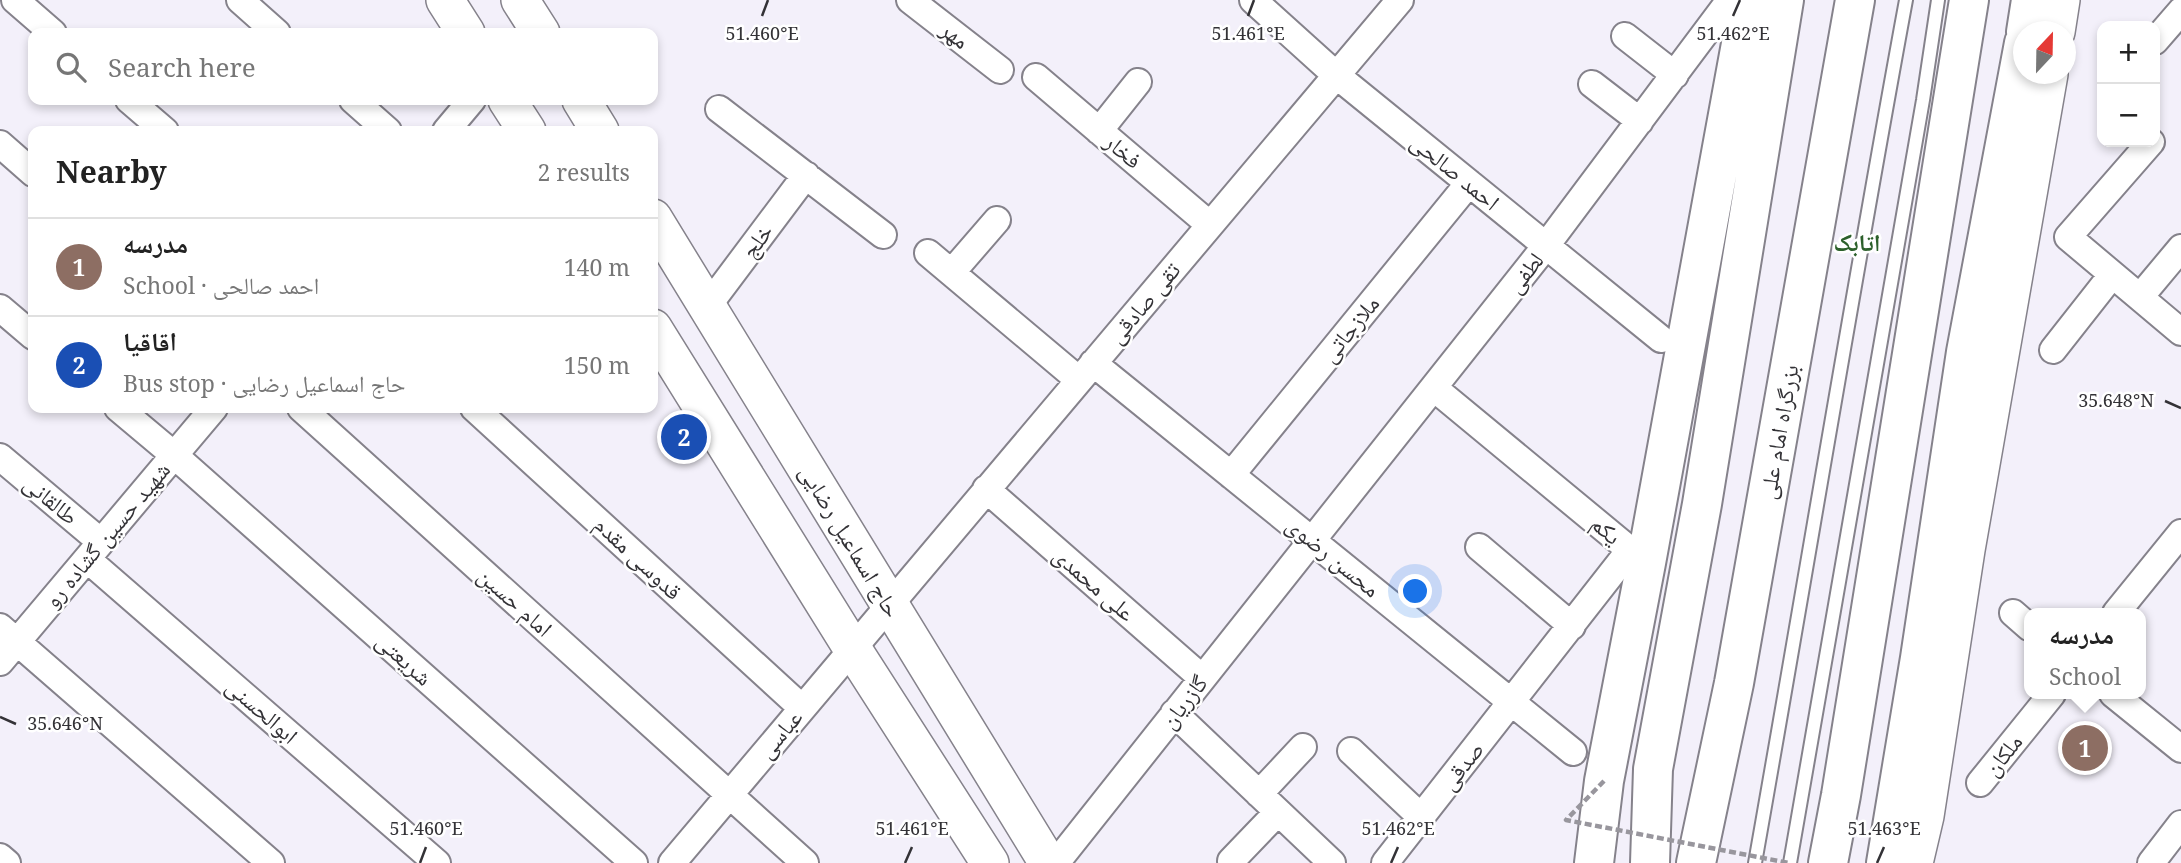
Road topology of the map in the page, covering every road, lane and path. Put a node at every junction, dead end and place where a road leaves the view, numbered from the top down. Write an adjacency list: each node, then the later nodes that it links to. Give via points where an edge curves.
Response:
1 (15, 0): 19 (street)
2 (240, 0): 20 (street)
3 (520, 0): 21 (main road)
4 (910, 0): 24 (street, مهر)
5 (1253, 0): 25 (street, احمد صالحی)
6 (1400, 0): 25 (street, تقی صادقی)
7 (1731, 0): 26 (street, لطفی)
8 (1749, 0): 97 (highway)
9 (1784, 0): 117 (highway, via 1702,504 1653,769)
10 (1855, 0): 118 (highway, بزرگراه امام علی, via 1734,683)
11 (1906, 0): 119 (lane)
12 (1938, 0): 120 (lane)
13 (1969, 0): 121 (highway)
14 (2031, 0): 17 (highway)
15 (2061, 0): 18 (main road)
16 (2181, 11): 22 (street)
17 (2028, 21)
18 (2058, 21)
19 (47, 28)
20 (271, 28)
21 (538, 28)
22 (2160, 35)
23 (1625, 36): 26 (street)
24 (1000, 70)
25 (1336, 75): 49 (street, احمد صالحی); 51 (street, تقی صادقی)
26 (1675, 75): 38 (street, لطفی)
27 (1036, 77): 44 (street, فخار)
28 (1138, 82): 44 (street)
29 (1592, 84): 38 (street)
30 (2016, 84): 122 (highway, via 1966,352)
31 (2047, 84): 123 (main road)
32 (135, 105): 39 (street)
33 (359, 105): 40 (street)
34 (468, 105): 41 (street)
35 (510, 105): 42 (main road)
36 (584, 105): 43 (main road)
37 (719, 109): 48 (street)
38 (1640, 121): 54 (street, لطفی)
39 (159, 126)
40 (382, 126)
41 (450, 126)
42 (524, 126)
43 (597, 126)
44 (1099, 131): 51 (street, فخار)
45 (0, 144): 47 (street)
46 (2147, 147): 58 (street, via 2068,237)
47 (28, 169)
48 (806, 175): 53 (street); 60 (street, خلج)
49 (1469, 183): 54 (street, احمد صالحی); 75 (street, ملازجاتی)
50 (997, 220): 57 (street)
51 (1210, 225): 67 (street, تقی صادقی)
52 (658, 226): 60 (main road, حاج اسماعیل رضایی)
53 (883, 234)
54 (1545, 247): 64 (street, احمد صالحی); 68 (street, لطفی)
55 (2181, 248): 59 (street)
56 (928, 253): 57 (street, محسن رضوی)
57 (952, 272): 67 (street, محسن رضوی)
58 (2112, 275): 59 (street); 66 (street)
59 (2140, 298): 63 (street)
60 (707, 307): 81 (main road, حاج اسماعیل رضایی)
61 (0, 308): 62 (street)
62 (28, 332)
63 (2181, 332)
64 (1661, 339)
65 (658, 340): 85 (main road)
66 (2053, 350)
67 (1086, 372): 75 (street, محسن رضوی); 76 (street, تقی صادقی)
68 (1434, 388): 77 (street, لطفی); 83 (street, یکم, via 1630,550)
69 (124, 413): 73 (street)
70 (210, 413): 73 (street, شهید حسین گشاده رو)
71 (307, 413): 99 (street, امام حسین)
72 (479, 413): 91 (street, قدوسی مقدم)
73 (174, 455): 80 (street, شهید حسین گشاده رو); 109 (street, شریعتی)
74 (0, 457): 80 (street, طالقانی)
75 (1231, 475): 77 (street, محسن رضوی)
76 (986, 489): 81 (street, تقی صادقی); 87 (street, علی محمدی)
77 (1312, 541): 87 (street, گازریان); 90 (street, محسن رضوی)
78 (1479, 547): 83 (street)
79 (2176, 549): 82 (street)
80 (94, 551): 84 (street, شهید حسین گشاده رو); 108 (street, ابوالحسنی)
81 (889, 605): 85 (street, عباسی); 113 (main road, حاج اسماعیل رضایی)
82 (2121, 608)
83 (1572, 626): 90 (street, یکم)
84 (9, 634): 86 (street, شهید حسین گشاده رو); 107 (street)
85 (852, 648): 91 (street, عباسی); 112 (main road)
86 (0, 662)
87 (1202, 678): 92 (street, گازریان)
88 (2048, 699): 98 (street, ملکان)
89 (2119, 699): 94 (street)
90 (1512, 702): 96 (street, محسن رضوی); 101 (street, صدقی)
91 (802, 708): 99 (street, عباسی)
92 (1174, 713): 100 (street); 114 (street, گازریان)
93 (1303, 747): 100 (street)
94 (2181, 749)
95 (1351, 751): 101 (street)
96 (1573, 752)
97 (1604, 782): 116 (highway); 120 (path, bridge, via 1566,820)
98 (1980, 783)
99 (728, 796): 110 (street, عباسی); 111 (street, امام حسین)
100 (1269, 803): 104 (street); 115 (street)
101 (1421, 817): 105 (street, صدقی)
102 (2181, 824): 124 (street)
103 (0, 857): 106 (street)
104 (1231, 861)
105 (1392, 861)
106 (7, 863)
107 (271, 863)
108 (437, 863)
109 (634, 863)
110 (672, 863)
111 (805, 863)
112 (990, 863)
113 (1048, 863)
114 (1056, 863)
115 (1332, 863)
116 (1594, 863)
117 (1650, 863)
118 (1696, 863)
119 (1755, 863)
120 (1789, 863)
121 (1828, 863)
122 (1886, 863)
123 (1914, 863)
124 (2151, 863)

